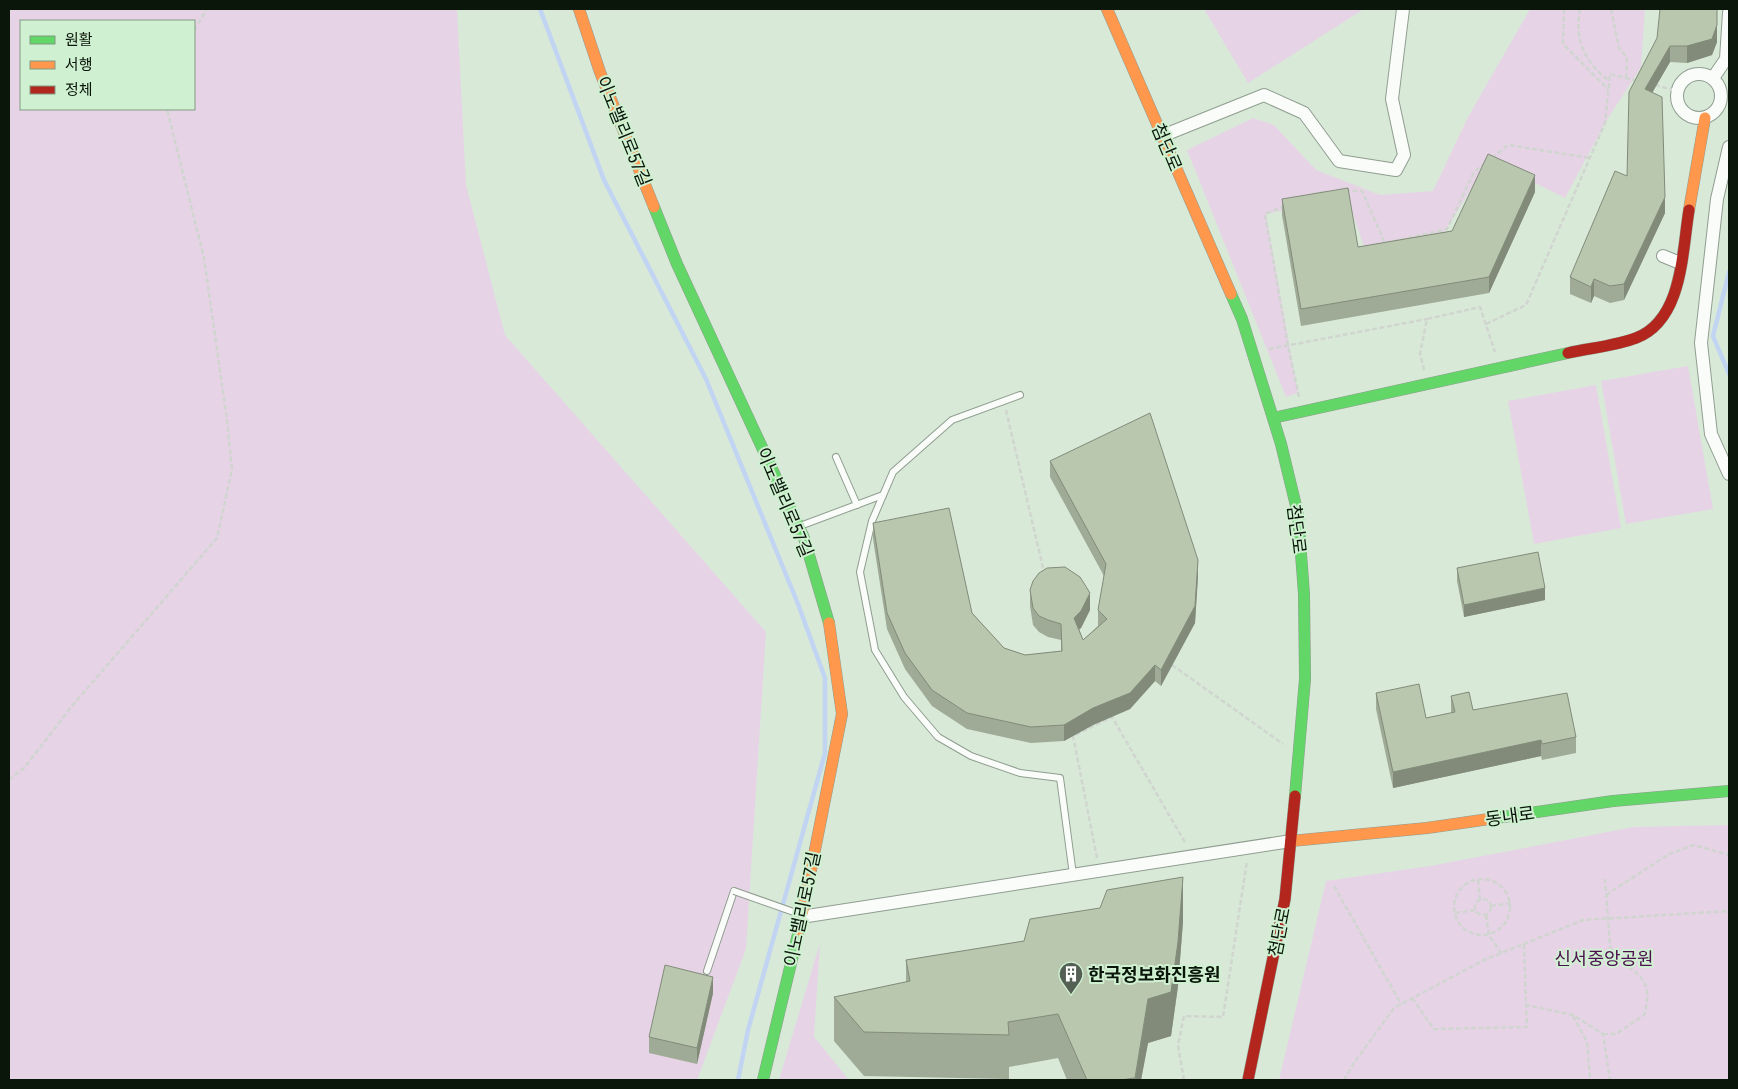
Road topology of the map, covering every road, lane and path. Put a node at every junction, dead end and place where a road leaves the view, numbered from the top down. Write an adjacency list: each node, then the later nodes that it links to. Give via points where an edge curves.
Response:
1 (207, 9): 9 (path)
2 (579, 9): 42 (street, 이노밸리로57길, via 600,72 677,264)
3 (1107, 9): 19 (street, 첨단로)
4 (1403, 9): 19 (street, via 1392,99 1404,155 1396,170 1339,161 1304,113 1264,95)
5 (1564, 9): 15 (path, via 1563,44)
6 (1580, 9): 12 (path, via 1578,38 1585,56)
7 (1611, 9): 10 (path, via 1619,48 1627,58)
8 (1729, 13): 11 (street, via 1726,59)
9 (195, 28)
10 (1626, 78): 12 (path, via 1610,74); 13 (path)
11 (1713, 78): 16 (street, via 1692,75); 18 (street, via 1721,90 1720,104)
12 (1609, 81): 15 (path)
13 (1643, 82)
14 (1651, 84): 16 (path)
15 (1608, 90): 21 (path, via 1605,123)
16 (1677, 91): 18 (street, via 1678,106 1683,112 1689,117)
17 (167, 110): 46 (path, via 204,258 227,420 232,469 217,538 72,706 24,768)
18 (1705, 118): 27 (street)
19 (1162, 136): 31 (street, 첨단로, via 1242,320)
20 (1729, 147): 39 (street, via 1717,199 1701,343 1711,434)
21 (1590, 158): 23 (path, via 1508,145 1474,172 1447,229 1386,242 1362,191); 29 (path, via 1526,305)
22 (1327, 192): 24 (path)
23 (1336, 192)
24 (1310, 196)
25 (1292, 203): 30 (path, via 1265,214)
26 (1663, 256): 27 (street)
27 (1680, 263): 32 (street, via 1674,298 1667,315 1636,338)
28 (1427, 318): 29 (path, via 1480,307); 30 (path); 33 (path, via 1420,352)
29 (1486, 324): 32 (path)
30 (1288, 346): 31 (path); 36 (path)
31 (1252, 352): 37 (street, 첨단로)
32 (1500, 368): 33 (street)
33 (1427, 384): 37 (street)
34 (1020, 395): 35 (lane)
35 (1004, 401): 40 (lane, via 952,420 893,472); 43 (path)
36 (1300, 401)
37 (1273, 418): 45 (street, 첨단로, via 1298,514 1304,594 1305,679)
38 (836, 456): 41 (lane)
39 (1729, 474)
40 (883, 495): 41 (lane); 53 (lane, via 872,521 860,572 875,650 904,697 938,737 971,756 1020,773 1060,778)
41 (856, 505): 42 (lane)
42 (799, 527): 65 (street, 이노밸리로57길, via 832,631 842,714)
43 (1045, 575)
44 (1172, 665): 45 (path)
45 (1299, 756): 48 (street, 첨단로)
46 (9, 780)
47 (1729, 791): 48 (street, 동내로, via 1613,801 1427,828)
48 (1291, 841): 49 (street); 78 (street, 첨단로, via 1285,899)
49 (1249, 848): 51 (street); 77 (path, via 1223,1017 1184,1016 1178,1046)
50 (1729, 855): 57 (path, via 1694,845 1668,854)
51 (1193, 856): 52 (street); 52 (path, via 1112,717 1073,736)
52 (1099, 871): 53 (street)
53 (1073, 874): 65 (street)
54 (1605, 879): 57 (path)
55 (1478, 880): 58 (path); 63 (path, via 1469,883 1457,895); 67 (path, via 1496,883 1508,898 1509,916 1504,924)
56 (1334, 886): 72 (path)
57 (1606, 895): 66 (path)
58 (1480, 900): 60 (path, via 1486,900); 61 (path)
59 (1512, 904): 60 (path)
60 (1491, 906): 64 (path)
61 (1475, 910): 63 (path); 64 (path)
62 (1729, 911): 66 (path)
63 (1455, 913): 67 (path, via 1471,933)
64 (1486, 915): 67 (path)
65 (803, 916): 70 (lane, bridge, via 734,891); 76 (street, 이노밸리로57길)
66 (1607, 918): 68 (path, via 1583,920); 75 (path, via 1614,958 1631,968 1646,985 1649,998 1644,1015 1616,1034)
67 (1489, 934): 69 (path)
68 (1524, 944): 69 (path); 73 (path)
69 (1501, 953): 71 (path)
70 (707, 971)
71 (1412, 998): 72 (path); 73 (path, via 1434,1029 1527,1027)
72 (1401, 1004): 79 (path, via 1394,1008)
73 (1526, 1005): 74 (path)
74 (1573, 1015): 75 (path); 80 (path, via 1588,1042)
75 (1604, 1034): 81 (path)
76 (763, 1080)
77 (1184, 1080)
78 (1248, 1080)
79 (1344, 1080)
80 (1590, 1080)
81 (1610, 1080)

